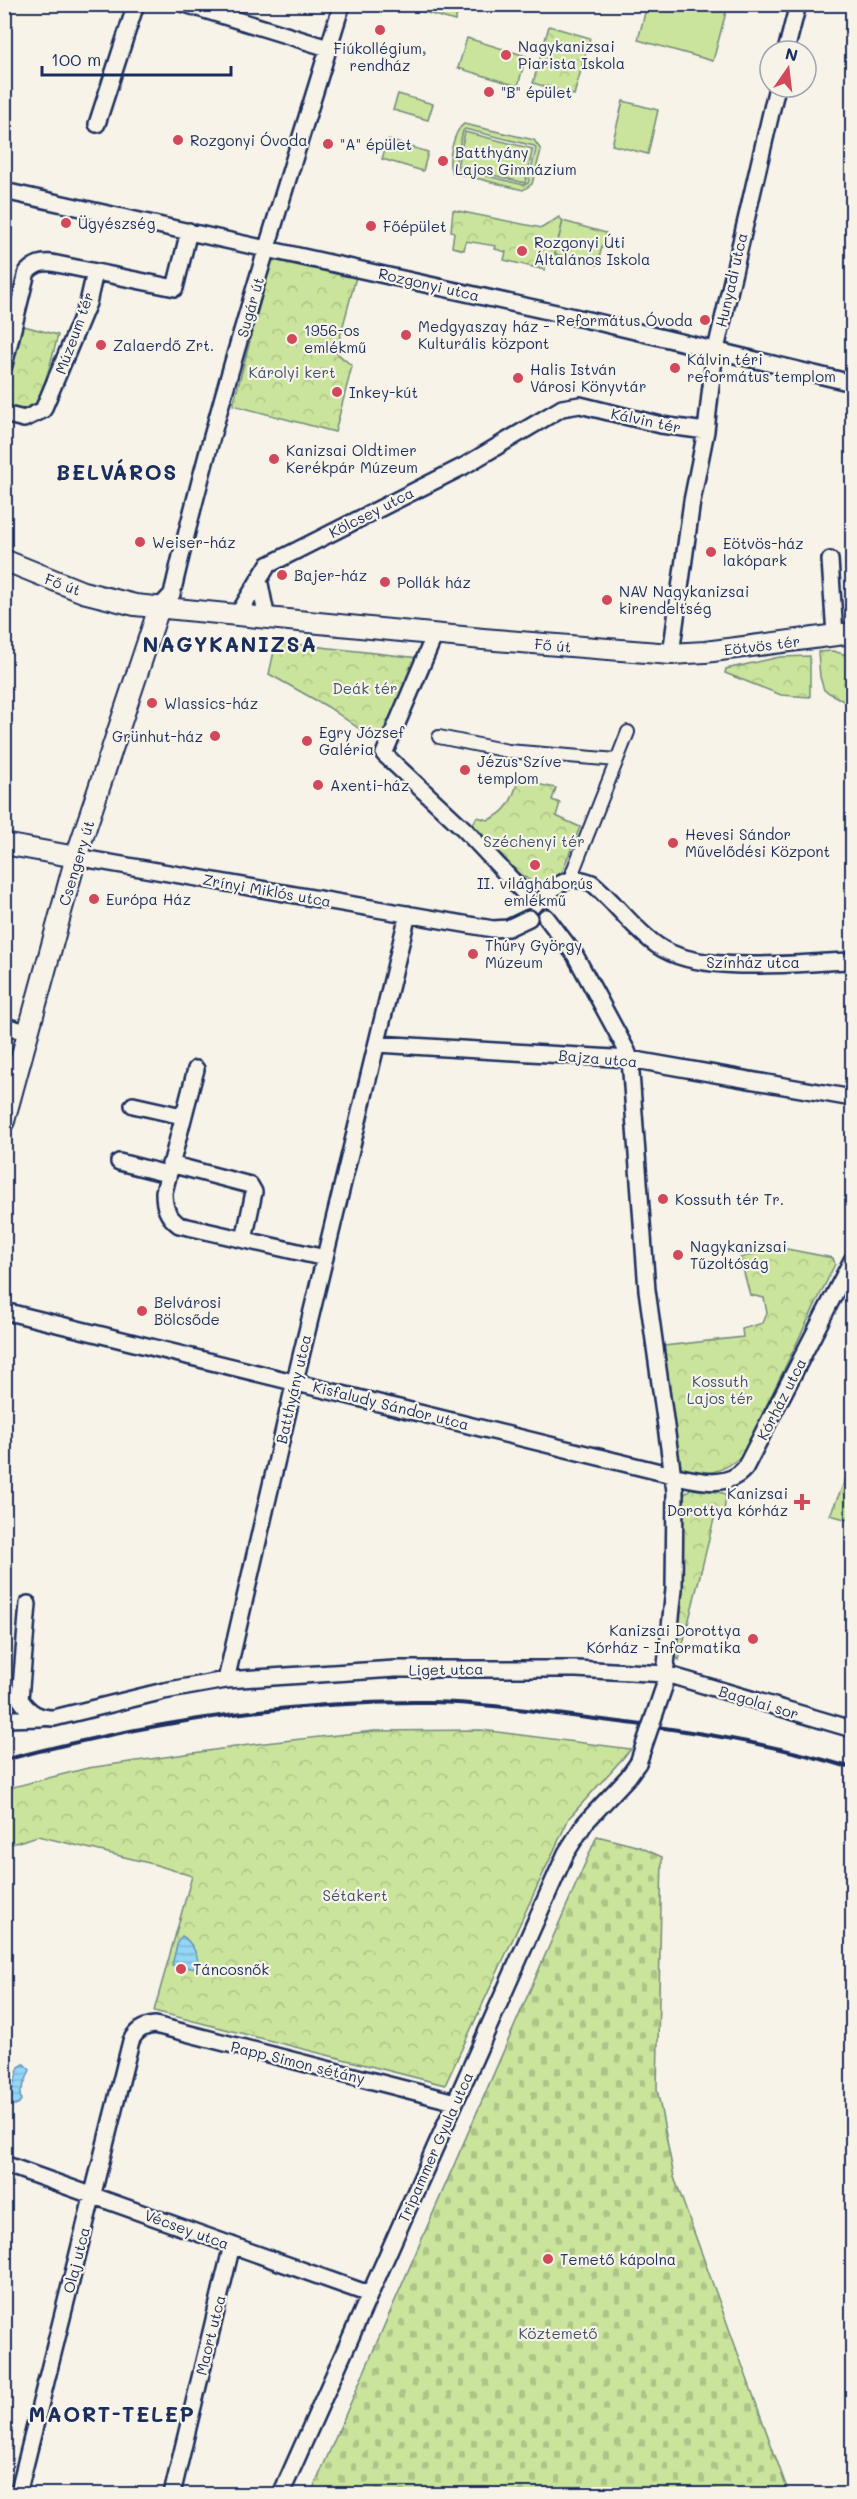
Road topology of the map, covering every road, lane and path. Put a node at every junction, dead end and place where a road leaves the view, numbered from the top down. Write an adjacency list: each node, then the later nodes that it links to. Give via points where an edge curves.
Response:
1 (136, 4): 8 (street)
2 (185, 4): 6 (street)
3 (342, 4): 6 (street, Sugár út)
4 (798, 4): 5 (street)
5 (789, 39)
6 (328, 48): 11 (street, Sugár út)
7 (774, 99): 13 (street, Hunyadi utca)
8 (97, 124)
9 (4, 191): 10 (street, Rozgonyi utca)
10 (189, 231): 11 (street, Rozgonyi utca); 12 (street, via 175,288)
11 (267, 249): 13 (street, Rozgonyi utca); 22 (street, Sugár út, via 172,594)
12 (96, 272): 14 (street, Múzeum tér, via 43,262 27,272); 17 (street, Múzeum tér, via 88,303 43,410 24,419)
13 (716, 350): 15 (street, Rozgonyi utca); 18 (street, Hunyadi utca)
14 (4, 365)
15 (852, 383)
16 (586, 406): 18 (street, Kálvin tér, via 661,425); 21 (street, Kölcsey utca, via 562,408 464,466 268,565)
17 (4, 414)
18 (706, 431): 27 (street, Hunyadi utca)
19 (4, 560): 22 (street, Fő út, via 83,592)
20 (830, 560): 26 (street)
21 (259, 579): 23 (street, Kölcsey utca); 24 (street)
22 (159, 608): 23 (street); 32 (street, Csengery út)
23 (237, 616): 24 (street)
24 (267, 618): 25 (street)
25 (435, 634): 27 (street, Fő út); 34 (street, via 384,754 464,828)
26 (844, 634): 27 (street, Eötvös tér)
27 (671, 654)
28 (628, 732): 30 (street)
29 (439, 737): 30 (street, via 508,751)
30 (617, 760): 33 (street, via 573,871)
31 (4, 844): 32 (street, Zrínyi Miklós utca)
32 (76, 857): 36 (street, Zrínyi Miklós utca); 41 (street, Csengery út)
33 (577, 878): 35 (street, via 564,881); 39 (street, Színház utca, via 592,883 651,941 685,960 731,964)
34 (527, 896): 35 (street, via 539,893); 38 (street, via 523,906)
35 (546, 897): 37 (street, via 550,909)
36 (408, 914): 38 (street, Zrínyi Miklós utca, via 493,929 508,928); 42 (street, Batthyány utca)
37 (546, 917): 38 (street); 43 (street, via 575,955)
38 (528, 918)
39 (852, 961)
40 (4, 1026): 41 (street)
41 (27, 1032): 48 (street, Csengery út)
42 (377, 1044): 43 (street, Bajza utca); 52 (street, Batthyány utca)
43 (630, 1059): 45 (street, Bajza utca); 56 (street, via 647,1290)
44 (196, 1069): 47 (street)
45 (852, 1098)
46 (134, 1104): 47 (street)
47 (182, 1116): 50 (street)
48 (4, 1121)
49 (119, 1162): 50 (street)
50 (168, 1169): 51 (street, via 164,1203 170,1218 178,1225); 51 (street, via 245,1183 252,1188 253,1203)
51 (244, 1240): 52 (street)
52 (325, 1258): 55 (street, Batthyány utca)
53 (852, 1260): 56 (street, Kórház utca, via 740,1474 726,1481 710,1482)
54 (4, 1311): 55 (street, Kisfaludy Sándor utca)
55 (295, 1381): 56 (street, Kisfaludy Sándor utca); 58 (street, Batthyány utca)
56 (672, 1475): 59 (street, via 674,1589)
57 (28, 1604): 60 (street, via 20,1699)
58 (226, 1680): 59 (street, Liget utca, via 395,1669 576,1669); 60 (street)
59 (665, 1680): 62 (street, Bagolai sor); 64 (street, Tripammer Gyula utca, bridge, via 638,1762 576,1835 566,1853)
60 (42, 1718): 61 (street)
61 (4, 1719)
62 (852, 1729)
63 (141, 2028): 64 (street, Papp Simon sétány, via 155,2025); 66 (street, Olaj utca, via 131,2041)
64 (455, 2102): 68 (street, Tripammer Gyula utca)
65 (4, 2164): 66 (street, Vécsey utca)
66 (92, 2195): 67 (street, Vécsey utca); 69 (street, Olaj utca)
67 (232, 2245): 68 (street, Vécsey utca); 70 (street, Maort utca)
68 (369, 2294): 71 (street, Tripammer Gyula utca)
69 (18, 2494)
70 (172, 2494)
71 (281, 2494)

